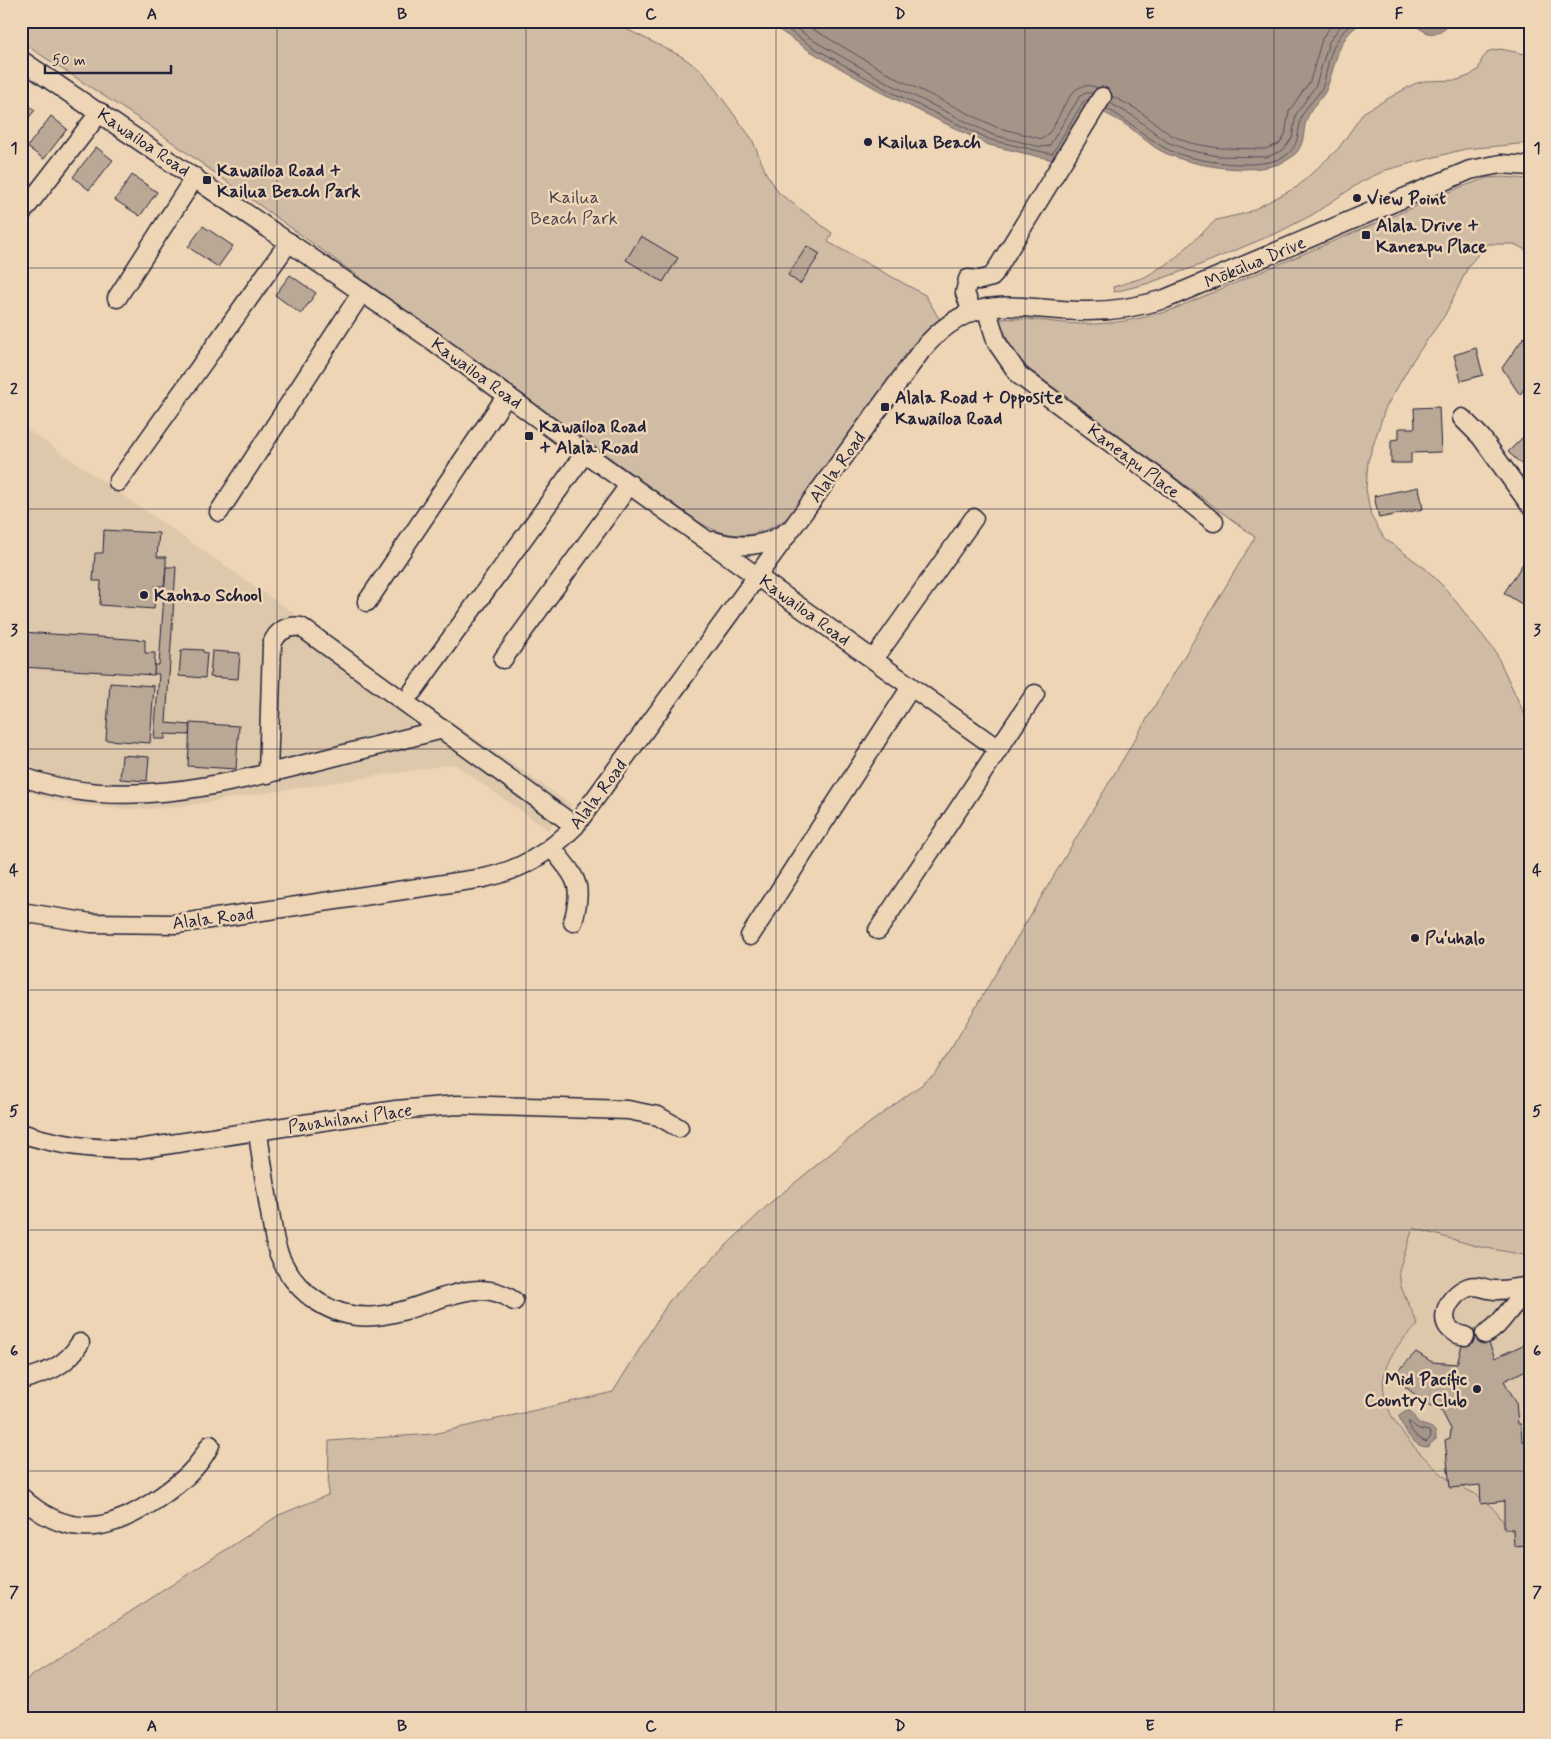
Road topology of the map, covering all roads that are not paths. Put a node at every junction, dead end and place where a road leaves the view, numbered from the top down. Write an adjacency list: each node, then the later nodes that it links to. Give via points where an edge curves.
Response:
1 (22, 61): 3 (street, Kawailoa Road)
2 (1102, 96): 10 (street, Kaneapu Place, via 992,277 968,279 966,293)
3 (100, 112): 5 (street, Kawailoa Road); 6 (street)
4 (1530, 166): 10 (street, Mōkūlua Drive, via 1501,164 1470,170 1187,291 1142,305 1101,311 1015,305)
5 (195, 177): 7 (street, Kawailoa Road); 9 (street)
6 (21, 214)
7 (289, 242): 8 (street, Kawailoa Road); 14 (street)
8 (362, 292): 11 (street, Kawailoa Road); 17 (street)
9 (116, 298)
10 (979, 310): 19 (street, Kaneapu Place, via 996,343 1019,374); 20 (street, Alala Road, via 944,328 926,345)
11 (507, 395): 13 (street, Kawailoa Road); 23 (street)
12 (1462, 418): 16 (street, via 1485,442)
13 (585, 453): 15 (street, Kawailoa Road); 27 (street)
14 (118, 482)
15 (630, 484): 21 (street, Kawailoa Road); 24 (street)
16 (1530, 505)
17 (219, 512)
18 (974, 518): 25 (street)
19 (1214, 522)
20 (796, 523): 21 (street, via 775,539 750,546 728,545); 22 (street, Alala Road)
21 (706, 538): 22 (street, Kawailoa Road)
22 (758, 577): 25 (street, Kawailoa Road); 33 (street, Alala Road)
23 (367, 602)
24 (503, 660)
25 (874, 660): 26 (street, Kawailoa Road)
26 (911, 687): 30 (street, Kawailoa Road); 38 (street)
27 (413, 691)
28 (1035, 694): 30 (street)
29 (443, 730): 31 (street); 31 (street, via 306,629 290,626 278,633 272,644); 33 (street)
30 (998, 749): 37 (street)
31 (268, 774): 32 (street, via 174,791 124,793 71,789)
32 (21, 776)
33 (575, 826): 34 (street, Alala Road)
34 (552, 848): 35 (street, Alala Road, via 528,863 490,876 204,921 119,925); 36 (street, via 578,886 579,900)
35 (21, 912)
36 (574, 922)
37 (878, 930)
38 (750, 936)
39 (679, 1128): 40 (street, Pauahilani Place, via 658,1116 628,1110 457,1105 389,1111)
40 (258, 1132): 41 (street, Pauahilani Place, via 161,1147 116,1150 70,1146); 45 (street, via 277,1250 290,1275 310,1296 337,1311 367,1317 398,1313 472,1289 498,1292)
41 (21, 1133)
42 (1530, 1287): 43 (street)
43 (1490, 1290): 46 (street, via 1498,1301); 48 (street, via 1478,1286 1468,1288 1448,1304 1445,1310 1447,1324 1455,1333)
44 (1530, 1293): 46 (street, via 1512,1305)
45 (514, 1300)
46 (1500, 1321): 47 (street)
47 (1485, 1334)
48 (1465, 1336)
49 (80, 1343): 50 (street, via 62,1364)
50 (21, 1380)
51 (210, 1445): 52 (street, via 200,1463 182,1482 138,1513 111,1524 67,1524 42,1513)
52 (21, 1497)

